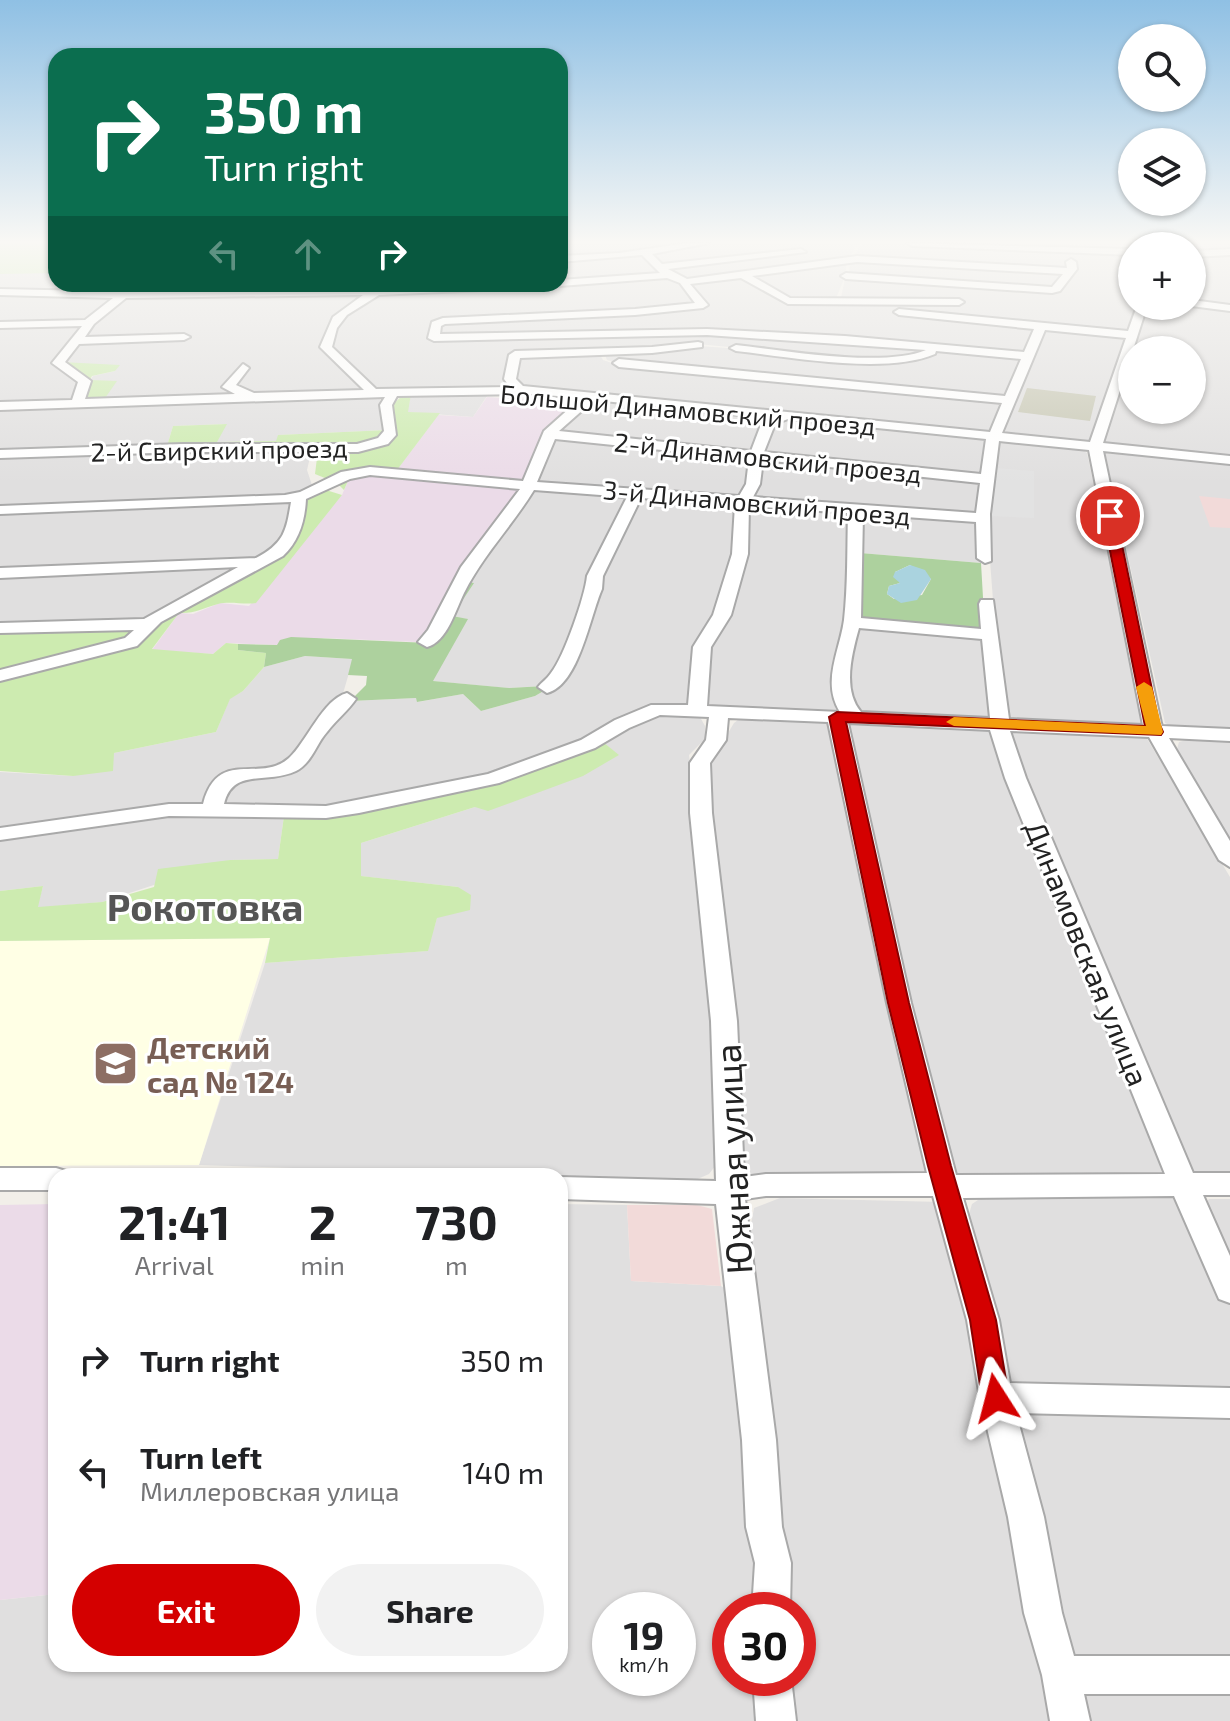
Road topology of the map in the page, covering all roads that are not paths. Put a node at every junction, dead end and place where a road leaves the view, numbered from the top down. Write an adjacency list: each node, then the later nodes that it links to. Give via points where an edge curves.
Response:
1 (74, 323): 7 (street)
2 (88, 323): 11 (street)
3 (335, 323): 17 (street, via 326,342 334,358)
4 (438, 323): 12 (street, via 437,339 707,332)
5 (1014, 323): 8 (street)
6 (1136, 323): 9 (street)
7 (0, 325)
8 (1041, 326): 9 (street); 14 (street)
9 (1132, 335): 27 (street)
10 (184, 337): 11 (street)
11 (77, 341): 22 (street, via 58,363 85,381)
12 (934, 348): 13 (street, via 923,358 885,360 700,345); 14 (street)
13 (600, 352): 16 (street, via 515,355 510,379); 21 (street, via 612,363)
14 (1028, 356): 21 (street)
15 (243, 368): 19 (street, via 228,387)
16 (519, 390): 18 (street, Большой Динамовский проезд); 20 (street, Большой Динамовский проезд)
17 (372, 393): 18 (street, Большой Динамовский проезд); 19 (street, Большой Динамовский проезд)
18 (393, 393): 28 (street, 2-й Свирский проезд, via 386,405 391,432 383,441)
19 (252, 396): 22 (street, Большой Динамовский проезд)
20 (591, 396): 24 (street, Большой Динамовский проезд); 25 (street)
21 (1008, 400): 26 (street)
22 (77, 404): 23 (street, Большой Динамовский проезд)
23 (0, 406)
24 (764, 418): 26 (street, Большой Динамовский проезд); 30 (street, Южная улица)
25 (549, 434): 30 (street, 2-й Динамовский проезд); 34 (street)
26 (994, 437): 27 (street, Большой Динамовский проезд); 33 (street)
27 (1095, 447): 31 (street, Большой Динамовский проезд); 56 (street)
28 (318, 450): 29 (street, 2-й Свирский проезд); 32 (street)
29 (0, 454)
30 (757, 456): 33 (street, 2-й Динамовский проезд); 37 (street, Южная улица)
31 (1230, 460)
32 (314, 477): 34 (street, 3-й Динамовский проезд, via 370,471); 36 (street)
33 (986, 479): 40 (street)
34 (530, 486): 35 (street, 3-й Динамовский проезд); 49 (street, via 469,567)
35 (636, 493): 37 (street, 3-й Динамовский проезд); 51 (street, via 595,576 566,666)
36 (296, 498): 38 (street); 42 (street, via 290,537)
37 (745, 501): 39 (street, 3-й Динамовский проезд); 53 (street, Южная улица, via 740,554 722,615 702,647)
38 (0, 510)
39 (856, 510): 40 (street, 3-й Динамовский проезд); 45 (street)
40 (983, 518): 41 (street)
41 (985, 558)
42 (266, 560): 43 (street); 46 (street)
43 (0, 573)
44 (987, 604): 48 (street, Динамовская улица)
45 (852, 622): 48 (street); 54 (street, via 843,652)
46 (149, 624): 47 (street); 50 (street, via 131,642)
47 (0, 628)
48 (991, 636): 55 (street, Динамовская улица)
49 (427, 642)
50 (0, 676)
51 (547, 687)
52 (347, 699): 58 (street, via 318,729 297,762 232,776 217,789)
53 (708, 712): 54 (street); 58 (street, via 658,709 588,744 492,779 359,807 326,812); 67 (street, Южная улица, via 716,740 700,763 701,801 724,1021)
54 (846, 718): 55 (street); 65 (street, via 899,1003)
55 (999, 723): 56 (street); 63 (street, Динамовская улица, via 1110,1000 1114,1022)
56 (1155, 732): 57 (street); 60 (street)
57 (1230, 735)
58 (212, 809): 59 (street, via 169,810)
59 (0, 834)
60 (1230, 860)
61 (0, 1179): 62 (street)
62 (48, 1179)
63 (1183, 1183): 64 (street); 65 (street); 68 (street, Динамовская улица)
64 (1230, 1184)
65 (945, 1186): 67 (street, via 766,1185); 69 (street, via 983,1320)
66 (568, 1188): 67 (street)
67 (732, 1191): 71 (street, Южная улица, via 764,1527 773,1563)
68 (1230, 1290)
69 (996, 1398): 70 (street); 72 (street)
70 (1230, 1403)
71 (772, 1592)
72 (1061, 1675): 73 (street); 76 (street)
73 (1230, 1675)
74 (774, 1696): 75 (street)
75 (776, 1721)
76 (1070, 1721)

